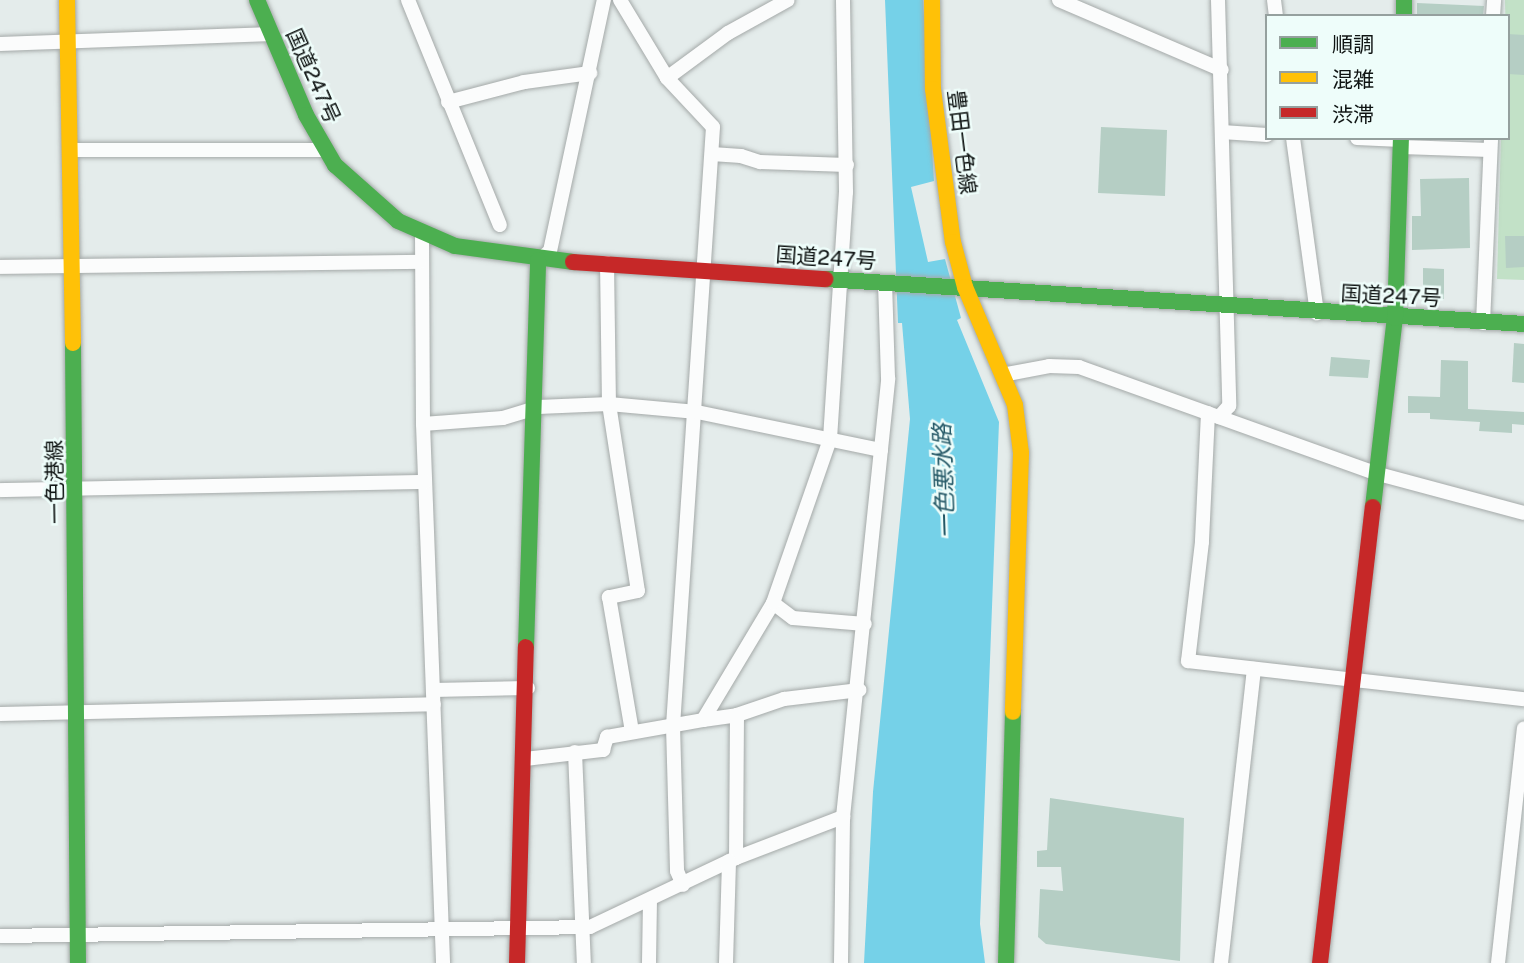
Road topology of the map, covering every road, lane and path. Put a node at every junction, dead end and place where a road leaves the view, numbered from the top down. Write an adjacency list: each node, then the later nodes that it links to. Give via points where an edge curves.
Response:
1 (67, 0): 12 (main road, 一色港線)
2 (257, 0): 11 (main road, 国道247号)
3 (408, 0): 17 (street)
4 (604, 0): 15 (street)
5 (620, 0): 16 (street)
6 (788, 0): 16 (street, via 728,33)
7 (843, 0): 27 (street)
8 (932, 0): 38 (main road, 豊田一色線, via 933,89)
9 (1059, 0): 14 (street)
10 (1218, 0): 14 (street)
11 (272, 34): 12 (street); 25 (main road, 国道247号)
12 (68, 43): 13 (street); 24 (main road, 一色港線)
13 (0, 44)
14 (1222, 70): 18 (street)
15 (590, 73): 17 (street, via 524,82); 30 (street, via 550,251)
16 (667, 78): 26 (street, via 713,127)
17 (449, 102): 28 (street)
18 (1222, 132): 19 (street); 39 (street)
19 (1265, 135)
20 (1293, 140): 40 (street)
21 (1379, 140): 22 (street)
22 (1401, 142): 23 (street); 41 (main road)
23 (1490, 144): 42 (street)
24 (70, 150): 25 (street); 33 (main road, 一色港線)
25 (323, 150): 29 (main road, 国道247号, via 371,201)
26 (712, 154): 27 (street, via 760,162); 35 (street)
27 (847, 166): 36 (street)
28 (500, 225)
29 (422, 234): 30 (main road, 国道247号, via 455,246); 31 (street)
30 (538, 260): 32 (main road, 国道247号); 46 (main road)
31 (419, 262): 33 (street); 49 (street)
32 (607, 263): 35 (main road, 国道247号); 45 (street)
33 (73, 266): 34 (street); 54 (main road, 一色港線)
34 (0, 267)
35 (706, 270): 36 (main road, 国道247号); 47 (street)
36 (841, 281): 37 (main road, 国道247号); 50 (street)
37 (890, 282): 38 (main road, 国道247号); 51 (street)
38 (958, 287): 39 (main road, 国道247号); 44 (main road, 豊田一色線)
39 (1228, 307): 40 (main road, 国道247号); 48 (street, via 1229,405)
40 (1317, 313): 41 (main road, 国道247号)
41 (1395, 318): 42 (main road, 国道247号); 52 (main road)
42 (1483, 323): 43 (main road, 国道247号)
43 (1524, 324)
44 (1002, 375): 48 (street, via 1049,366 1079,367); 90 (main road, 豊田一色線, via 1015,404 1021,453)
45 (609, 404): 46 (street); 47 (street); 71 (street, via 638,591 609,597)
46 (537, 407): 49 (street, via 503,418); 61 (main road)
47 (697, 412): 50 (street); 69 (street)
48 (1214, 415): 52 (street); 59 (street, via 1188,661)
49 (423, 424): 53 (street)
50 (830, 439): 51 (street); 57 (street)
51 (881, 450): 58 (street)
52 (1375, 473): 56 (street); 60 (main road)
53 (425, 482): 54 (street); 63 (street)
54 (77, 489): 55 (street); 65 (main road, 一色港線)
55 (0, 490)
56 (1524, 513)
57 (773, 603): 58 (street, via 793,618); 68 (street)
58 (865, 624): 62 (street)
59 (1254, 669): 60 (street); 91 (street)
60 (1352, 679): 64 (street); 92 (main road)
61 (528, 688): 63 (street); 73 (main road)
62 (859, 690): 67 (street, via 783,699); 74 (street)
63 (434, 697): 65 (street); 80 (street)
64 (1524, 699)
65 (79, 713): 66 (street); 81 (main road, 一色港線)
66 (0, 714)
67 (737, 715): 68 (street); 75 (street)
68 (703, 720): 69 (street)
69 (673, 726): 71 (street); 76 (street, via 677,872)
70 (1524, 728): 93 (street)
71 (632, 732): 72 (street, via 607,737 603,751)
72 (575, 752): 73 (street); 79 (street)
73 (525, 759): 78 (main road)
74 (843, 817): 75 (street); 89 (street)
75 (732, 860): 76 (street); 88 (street)
76 (683, 885): 77 (street)
77 (650, 901): 79 (street); 87 (street)
78 (518, 926): 79 (street); 80 (street); 85 (main road)
79 (585, 927): 86 (street)
80 (442, 928): 81 (street); 84 (street)
81 (78, 935): 82 (street); 83 (main road, 一色港線)
82 (0, 936)
83 (78, 963)
84 (443, 963)
85 (517, 963)
86 (584, 963)
87 (649, 963)
88 (726, 963)
89 (841, 963)
90 (1006, 963)
91 (1221, 963)
92 (1320, 963)
93 (1498, 963)

